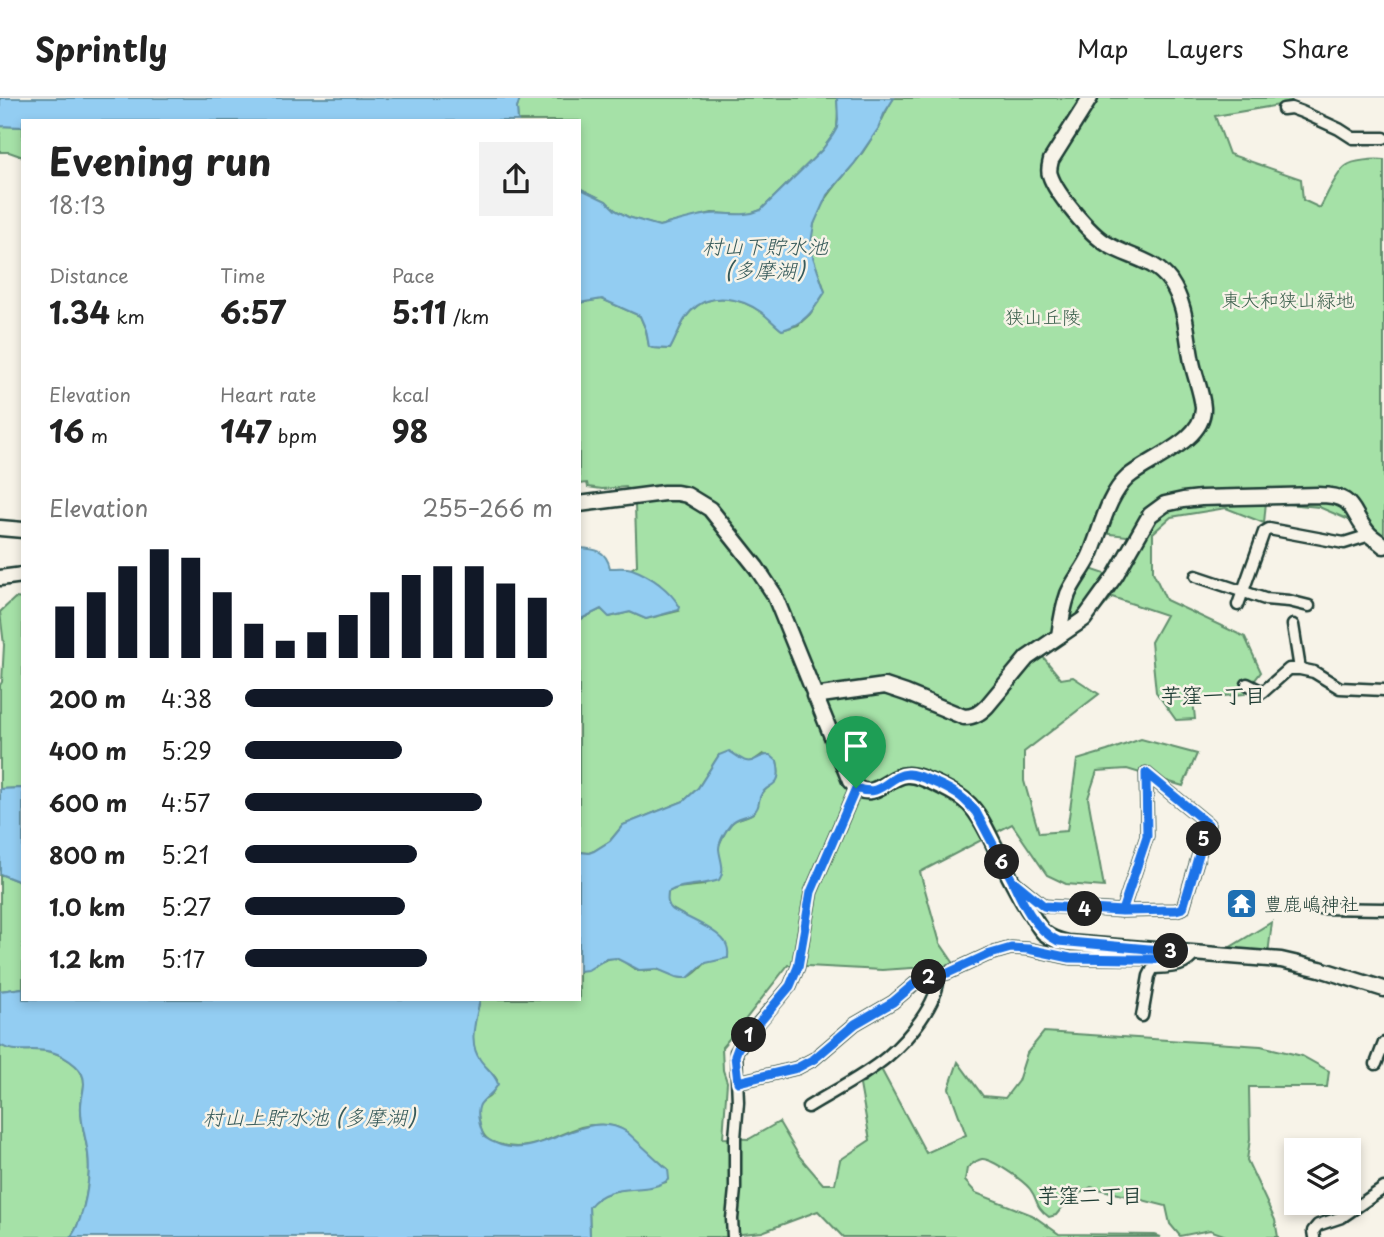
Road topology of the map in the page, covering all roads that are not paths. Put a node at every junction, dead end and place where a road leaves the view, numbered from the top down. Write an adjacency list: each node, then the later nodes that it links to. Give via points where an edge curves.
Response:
1 (1090, 98): 16 (street, via 1051,160 1050,176 1097,238 1140,258 1169,280 1186,317 1203,408 1190,435 1118,488 1069,593)
2 (1283, 109): 3 (street, via 1302,112 1353,138)
3 (1384, 138)
4 (581, 504): 20 (street, via 677,493 704,504 746,552 774,594)
5 (0, 528): 6 (street)
6 (21, 530)
7 (1370, 535): 8 (street); 12 (street, via 1344,543 1269,528); 16 (street, via 1354,509 1336,496 1201,498 1165,504 1150,515 1084,619)
8 (1384, 546)
9 (21, 575): 11 (street)
10 (1196, 576): 12 (street)
11 (0, 578)
12 (1243, 591): 13 (street); 14 (street)
13 (1238, 605)
14 (1309, 606)
15 (1293, 625): 17 (street)
16 (1059, 636): 20 (street, via 1027,658 972,717 885,686)
17 (1300, 669): 18 (street, via 1289,669 1263,692); 19 (street, via 1340,688)
18 (1247, 684)
19 (1384, 690)
20 (814, 696): 21 (street)
21 (856, 788): 22 (street, via 874,791 908,774 955,792 976,812); 32 (street, via 811,892 794,979 738,1048)
22 (1012, 880): 25 (street, via 1044,906); 26 (street, via 1040,927 1058,941)
23 (1316, 908): 24 (street)
24 (1384, 909)
25 (1122, 911): 25 (street, via 1183,908 1208,824 1146,773 1147,836)
26 (1189, 952): 27 (street, via 1165,959 1070,958 1011,948); 28 (street, via 1281,960); 29 (street, via 1191,960 1183,964 1153,968)
27 (939, 975): 32 (street, via 919,980 814,1059 787,1071); 33 (street, via 937,991 921,1019 888,1056)
28 (1384, 989)
29 (1142, 1016)
30 (1384, 1044): 31 (street)
31 (1376, 1064)
32 (738, 1082): 35 (street)
33 (808, 1107)
34 (1384, 1188): 36 (street, via 1342,1217 1318,1225)
35 (733, 1237)
36 (1314, 1237)

